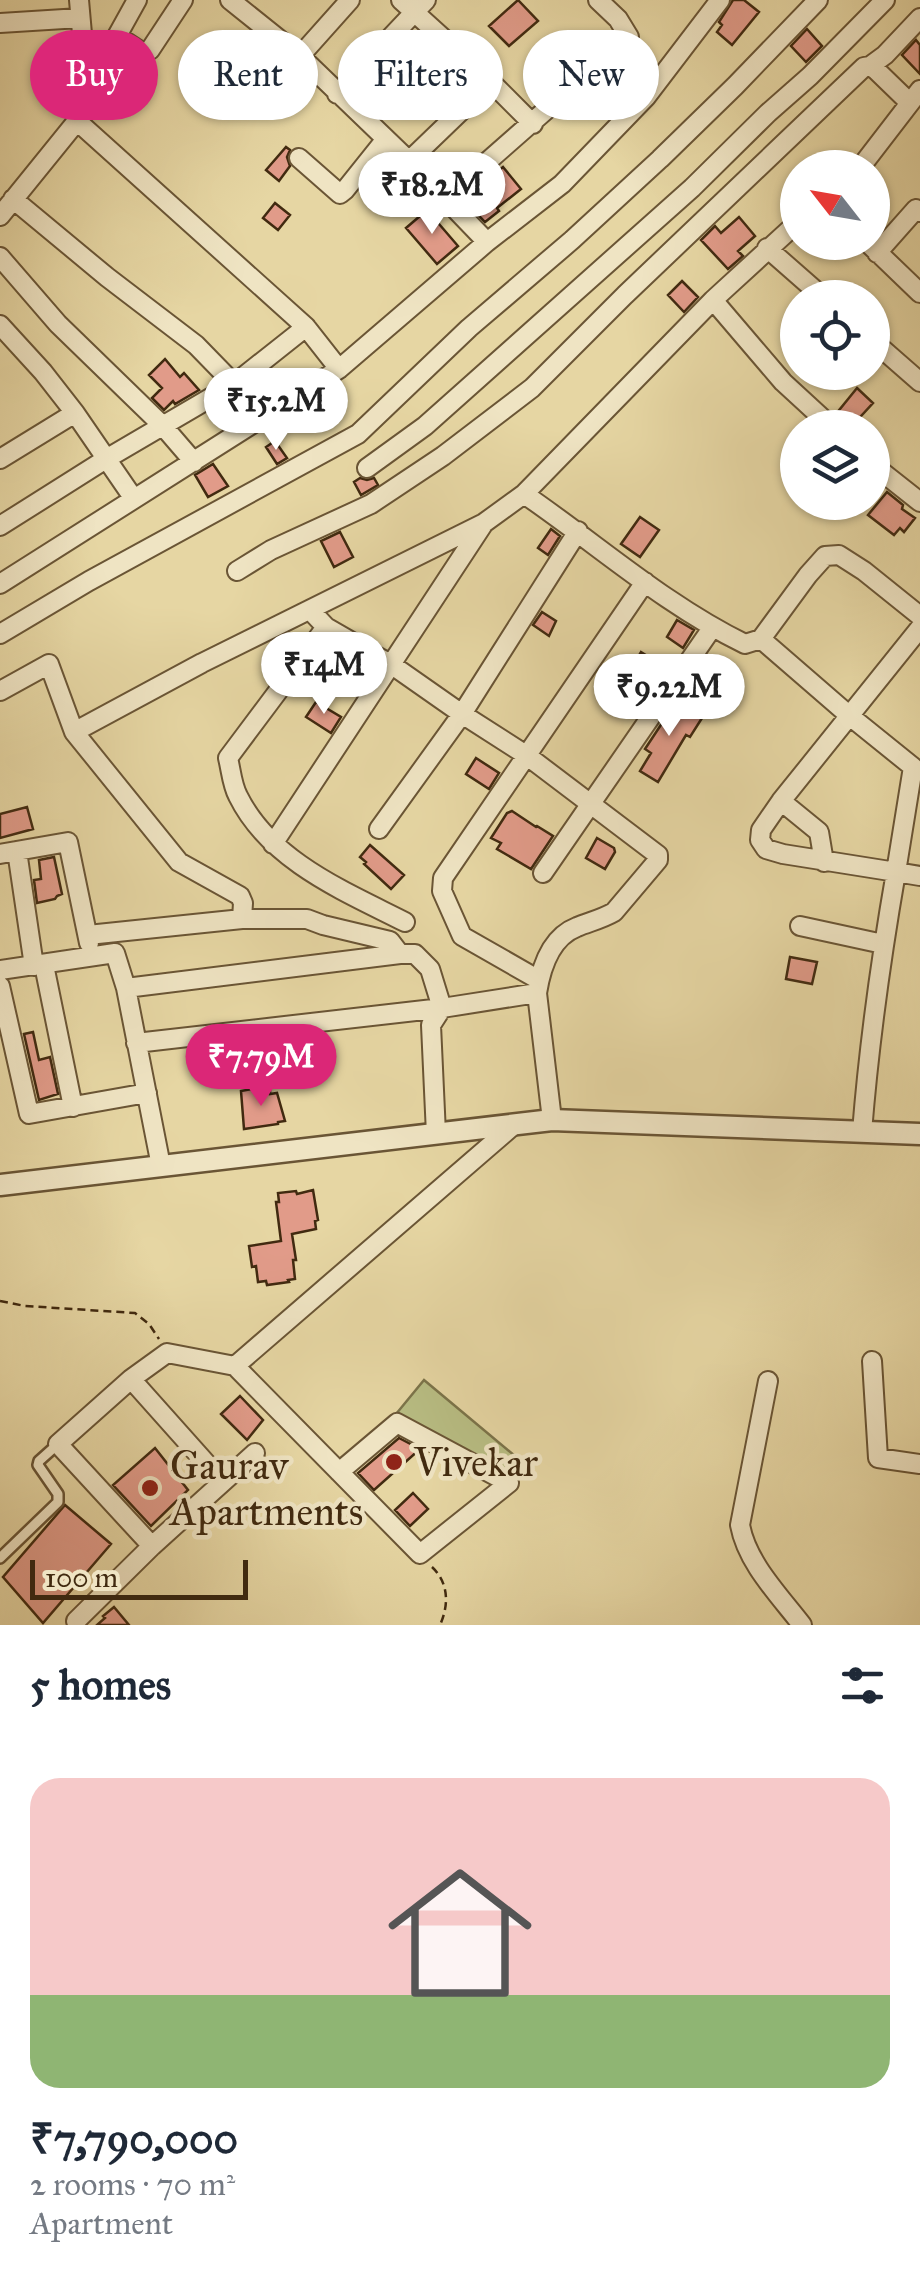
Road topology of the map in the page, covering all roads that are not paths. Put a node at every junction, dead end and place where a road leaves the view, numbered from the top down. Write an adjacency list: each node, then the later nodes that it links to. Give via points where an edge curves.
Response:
1 (137, 0): 13 (street)
2 (183, 0): 18 (street)
3 (230, 0): 14 (street)
4 (350, 0): 17 (street)
5 (598, 0): 27 (street, via 629,37)
6 (720, 0): 38 (street, via 646,96 562,184)
7 (884, 0): 58 (street, via 692,188 425,426)
8 (809, 3): 74 (street, via 660,159 358,434)
9 (414, 4): 15 (street); 16 (street)
10 (80, 9): 12 (street)
11 (920, 18): 19 (street)
12 (0, 22)
13 (120, 30)
14 (268, 30)
15 (392, 30)
16 (440, 30)
17 (318, 36)
18 (158, 38)
19 (870, 66): 23 (street); 66 (street, via 532,388 371,504)
20 (318, 74): 22 (street)
21 (503, 93): 27 (street)
22 (338, 94)
23 (915, 96): 29 (street)
24 (76, 120): 32 (street); 46 (street)
25 (365, 120): 28 (street)
26 (452, 120): 31 (street)
27 (533, 124): 33 (street)
28 (385, 140): 30 (street, via 340,194); 31 (street)
29 (874, 150)
30 (299, 158)
31 (409, 161): 33 (street)
32 (14, 198): 35 (street); 50 (street, via 196,345)
33 (446, 198): 38 (street)
34 (920, 212): 36 (street)
35 (0, 216)
36 (890, 232)
37 (780, 238): 39 (street)
38 (487, 242): 48 (street)
39 (768, 248): 42 (street); 44 (street)
40 (0, 257): 54 (street)
41 (885, 260): 43 (street)
42 (804, 280)
43 (920, 293)
44 (713, 300): 51 (street); 60 (street)
45 (0, 325): 52 (street)
46 (306, 327): 48 (street); 50 (street)
47 (890, 356): 49 (street)
48 (339, 369): 53 (street)
49 (920, 382)
50 (234, 384): 53 (street); 54 (street)
51 (813, 410)
52 (74, 413): 55 (street); 56 (street)
53 (258, 422): 57 (street)
54 (163, 426): 56 (street); 57 (street)
55 (0, 459)
56 (106, 459): 61 (street); 64 (street)
57 (194, 462): 61 (street)
58 (367, 468)
59 (890, 478): 62 (street)
60 (524, 494): 63 (street); 65 (street)
61 (134, 499): 68 (street)
62 (920, 502)
63 (484, 523): 69 (street); 76 (street)
64 (0, 526)
65 (578, 531): 67 (street); 78 (street)
66 (237, 571)
67 (645, 582): 72 (street); 81 (street)
68 (0, 584)
69 (310, 610): 71 (street); 80 (street)
70 (920, 616): 75 (street, via 852,563 825,556)
71 (326, 627): 76 (street); 85 (street, via 228,758 236,793)
72 (712, 628): 75 (street, via 744,644); 83 (street)
73 (920, 628): 79 (street)
74 (0, 634)
75 (761, 639): 79 (street)
76 (392, 666): 78 (street); 85 (street)
77 (0, 692): 80 (street, via 49,664)
78 (462, 714): 81 (street); 84 (street)
79 (850, 717): 82 (street); 89 (street, via 913,767)
80 (74, 732): 91 (street, via 178,862 240,896)
81 (526, 755): 83 (street); 101 (street, via 443,878 442,891 462,936)
82 (782, 801): 87 (street, via 819,832); 87 (street, via 760,840 782,854)
83 (590, 802): 88 (street); 101 (street, via 658,860 614,912 558,938)
84 (379, 829)
85 (273, 844): 92 (street, via 337,888)
86 (9, 852): 94 (street, via 68,842); 98 (street)
87 (824, 862): 89 (street)
88 (543, 872)
89 (896, 872): 90 (street); 95 (street)
90 (920, 876)
91 (242, 919): 94 (street); 96 (street, via 307,919 390,942)
92 (406, 922)
93 (800, 926): 95 (street)
94 (88, 934): 97 (street)
95 (883, 944): 110 (street)
96 (400, 954): 102 (street); 103 (street, via 415,954 430,968)
97 (90, 959): 98 (street); 102 (street, via 116,953)
98 (39, 965): 99 (street); 106 (street)
99 (0, 970)
100 (0, 986): 106 (street, via 26,1111)
101 (538, 986): 103 (street); 107 (street)
102 (126, 988): 104 (street)
103 (442, 1008): 104 (street); 111 (street, via 431,1025)
104 (136, 1042): 105 (street)
105 (147, 1093): 106 (street); 113 (street)
106 (73, 1108)
107 (552, 1120): 108 (street); 110 (street)
108 (515, 1124): 111 (street); 116 (street)
109 (920, 1126): 112 (street)
110 (862, 1132): 112 (street)
111 (436, 1134): 113 (street)
112 (919, 1134)
113 (161, 1166): 114 (street)
114 (0, 1185)
115 (872, 1361): 121 (street, via 878,1458)
116 (235, 1366): 117 (street, via 168,1354); 122 (street)
117 (130, 1379): 119 (street); 123 (street)
118 (768, 1381): 127 (street, via 740,1525 763,1573)
119 (58, 1444): 124 (street); 125 (lane, via 38,1465 58,1502)
120 (255, 1452): 123 (street)
121 (920, 1464)
122 (339, 1472): 122 (street, via 420,1554 509,1483 397,1423)
123 (222, 1481): 124 (street)
124 (152, 1546): 126 (street)
125 (0, 1558)
126 (76, 1622)
127 (802, 1625)

